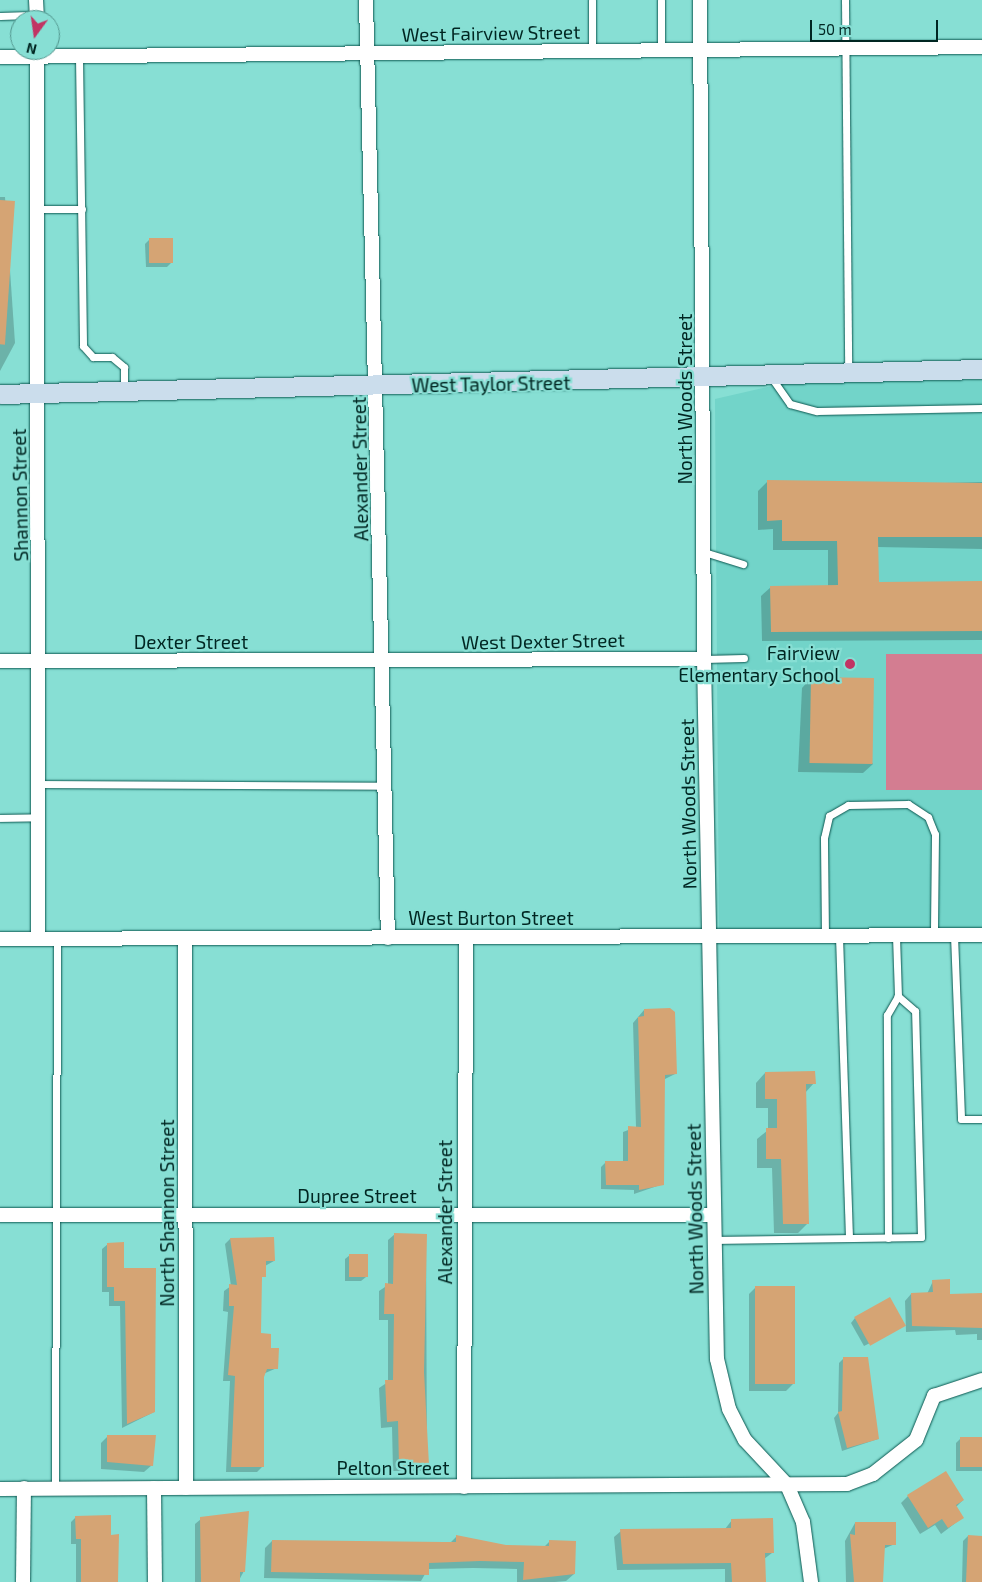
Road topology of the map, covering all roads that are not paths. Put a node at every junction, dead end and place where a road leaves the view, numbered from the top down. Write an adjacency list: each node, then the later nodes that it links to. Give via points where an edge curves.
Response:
1 (366, 0): 12 (street, Alexander Street)
2 (592, 0): 10 (lane)
3 (661, 0): 8 (lane)
4 (700, 0): 6 (street, North Woods Street)
5 (845, 0): 7 (lane)
6 (700, 47): 7 (street, West Fairview Street); 8 (street, West Fairview Street); 20 (street, North Woods Street)
7 (846, 47): 9 (street, West Fairview Street); 18 (lane)
8 (661, 48): 10 (street, West Fairview Street)
9 (982, 48)
10 (592, 50): 12 (street, West Fairview Street)
11 (60, 55): 13 (street, West Fairview Street)
12 (366, 55): 13 (street, West Fairview Street); 21 (street, Alexander Street)
13 (79, 56): 15 (lane)
14 (37, 60): 16 (street, Shannon Street)
15 (82, 209): 16 (lane); 22 (lane, via 83,346 93,357 112,357 124,367)
16 (38, 210): 23 (street, Shannon Street)
17 (982, 370): 18 (main road, West Taylor Street)
18 (848, 374): 19 (main road, West Taylor Street)
19 (770, 377): 20 (main road, West Taylor Street); 25 (lane, via 790,404 817,411)
20 (704, 379): 21 (main road, West Taylor Street); 26 (street, North Woods Street)
21 (377, 387): 22 (main road, West Taylor Street); 32 (street, Alexander Street)
22 (125, 392): 23 (main road, West Taylor Street)
23 (37, 393): 24 (main road, West Taylor Street); 30 (street, Shannon Street)
24 (0, 394)
25 (982, 408)
26 (704, 552): 27 (lane); 29 (street, North Woods Street)
27 (744, 564)
28 (744, 658): 29 (lane)
29 (704, 659): 32 (street, West Dexter Street); 39 (street, North Woods Street)
30 (41, 660): 31 (street, Dexter Street); 32 (street, Dexter Street); 33 (street, Shannon Street)
31 (0, 661)
32 (381, 662): 34 (street, Alexander Street)
33 (40, 784): 34 (lane); 36 (street, Shannon Street)
34 (384, 786): 46 (street, Alexander Street)
35 (0, 818): 36 (lane)
36 (40, 818): 48 (street, Shannon Street)
37 (954, 935): 38 (street, West Burton Street); 43 (street, West Burton Street); 51 (lane, via 962,1119)
38 (982, 935)
39 (708, 936): 40 (street, West Burton Street); 44 (street, West Burton Street); 56 (street, North Woods Street)
40 (825, 936): 41 (street, West Burton Street); 43 (lane, via 824,838 829,816 848,804 908,804 928,817 934,834)
41 (840, 936): 42 (street, West Burton Street); 57 (lane)
42 (896, 936): 43 (street, West Burton Street); 50 (lane)
43 (934, 936)
44 (466, 937): 46 (street, West Burton Street); 55 (street, Alexander Street)
45 (185, 938): 46 (street, West Burton Street); 49 (street, West Burton Street); 54 (street, North Shannon Street)
46 (388, 938)
47 (0, 939): 48 (street, West Burton Street)
48 (38, 939): 49 (street, West Burton Street)
49 (57, 939): 53 (lane)
50 (898, 996): 58 (lane, via 887,1015); 58 (lane, via 915,1011 921,1237)
51 (982, 1119)
52 (0, 1215): 53 (street, Dupree Street)
53 (56, 1215): 54 (street, Dupree Street); 64 (lane)
54 (186, 1215): 55 (street, Dupree Street); 66 (street, North Shannon Street)
55 (464, 1215): 56 (street, Dupree Street); 62 (street, Alexander Street)
56 (714, 1215): 59 (street, North Woods Street)
57 (849, 1238): 58 (lane); 59 (lane)
58 (888, 1238)
59 (715, 1240): 61 (street, North Woods Street, via 720,1382 745,1440)
60 (982, 1380): 61 (street, Pelton Street, via 934,1396 916,1440 873,1474 847,1484)
61 (786, 1485): 62 (street, Pelton Street); 70 (street, North Woods Street, via 803,1522)
62 (464, 1487): 66 (street, Pelton Street)
63 (24, 1488): 64 (street, Pelton Street); 67 (street, Pelton Street); 68 (street)
64 (56, 1488): 65 (street, Pelton Street)
65 (154, 1488): 66 (street, Pelton Street); 69 (street)
66 (186, 1488)
67 (0, 1489)
68 (23, 1582)
69 (155, 1582)
70 (811, 1582)

